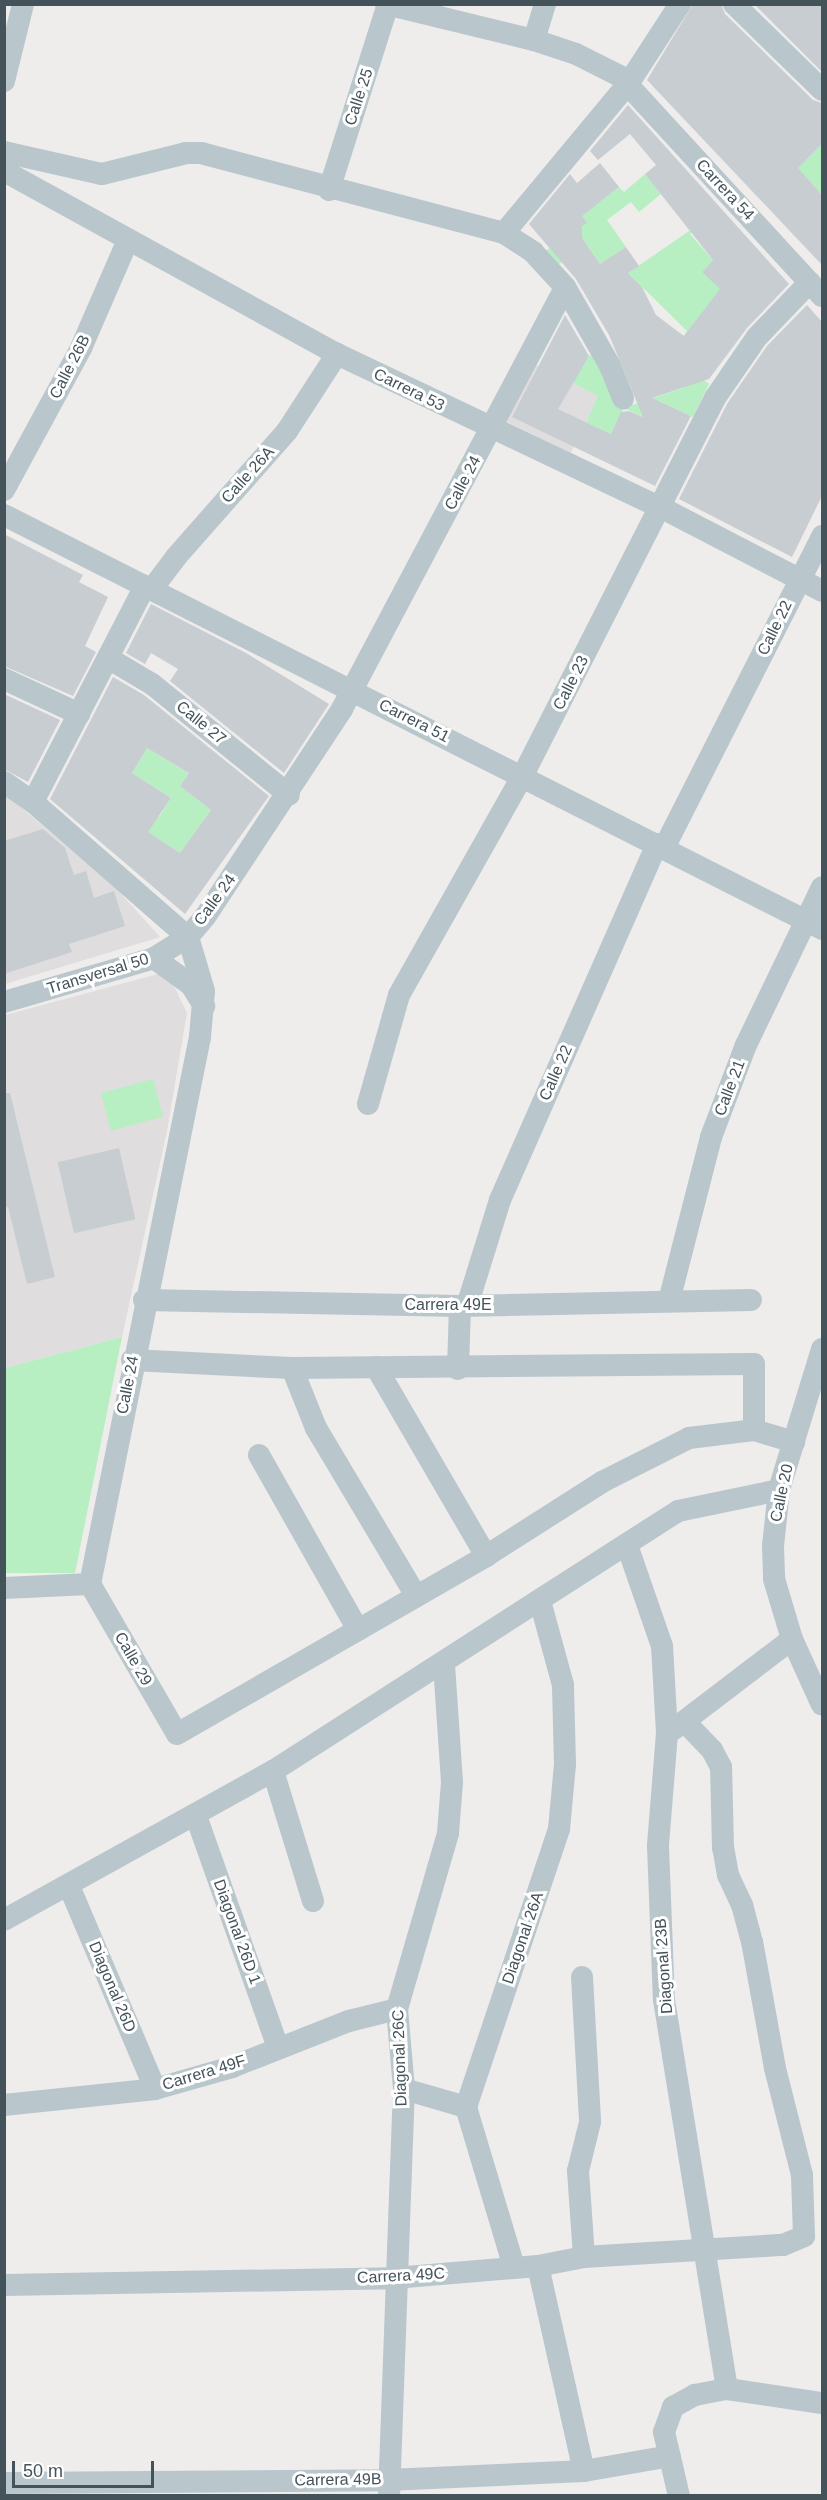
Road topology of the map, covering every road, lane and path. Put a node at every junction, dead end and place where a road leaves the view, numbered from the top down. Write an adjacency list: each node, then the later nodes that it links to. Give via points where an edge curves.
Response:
1 (23, 4): 7 (street)
2 (545, 4): 6 (street)
3 (680, 4): 8 (street)
4 (734, 4): 9 (street)
5 (387, 5): 6 (street, Carrera 54); 12 (street, Calle 25)
6 (534, 40): 8 (street, Carrera 54, via 576,54)
7 (4, 81)
8 (628, 83): 13 (street); 15 (street, Carrera 54)
9 (822, 90)
10 (4, 152): 12 (street, via 102,174 186,153 201,153)
11 (4, 171): 14 (street, Carrera 53)
12 (329, 189): 13 (street)
13 (504, 233): 16 (street, via 533,252)
14 (128, 240): 17 (street, Carrera 53); 20 (street, Calle 26B, via 81,348)
15 (817, 285): 21 (street, Calle 23, via 757,337 730,374)
16 (565, 287): 18 (street, via 610,366); 19 (street, Calle 24)
17 (337, 354): 19 (street, Carrera 53); 25 (street, Calle 26A, via 287,431)
18 (623, 399)
19 (491, 430): 21 (street, Carrera 53); 29 (street, Calle 24)
20 (4, 490)
21 (662, 508): 24 (street, Carrera 53); 31 (street, Calle 23)
22 (4, 515): 25 (street, Carrera 51)
23 (822, 536): 24 (street, Calle 22)
24 (800, 579): 26 (street, Carrera 53); 35 (street, Calle 22)
25 (148, 587): 27 (street, Calle 26A); 29 (street, Carrera 51)
26 (822, 591)
27 (108, 658): 30 (street, Calle 26A); 33 (street, Calle 27, via 152,684)
28 (4, 679): 30 (street)
29 (352, 690): 31 (street, Carrera 51); 33 (street, Calle 24)
30 (79, 714): 34 (street, Calle 26A)
31 (522, 777): 35 (street, Carrera 51); 42 (street, Calle 23, via 399,995)
32 (4, 782): 34 (street)
33 (289, 795): 38 (street, Calle 24)
34 (33, 802): 38 (street)
35 (660, 846): 37 (street, Carrera 51); 46 (street, Calle 22, via 500,1200)
36 (822, 887): 37 (street, Calle 21)
37 (814, 925): 45 (street, Calle 21, via 746,1045 711,1137)
38 (188, 937): 39 (street, Transversal 50); 41 (street, Calle 24, via 199,966)
39 (154, 958): 40 (street, Transversal 50); 41 (street, via 191,985)
40 (4, 1002)
41 (204, 1006): 43 (street, Calle 24)
42 (368, 1104)
43 (144, 1300): 46 (street, Carrera 49E); 48 (street, Calle 24)
44 (751, 1300): 45 (street, Carrera 49E)
45 (669, 1301): 46 (street, Carrera 49E)
46 (464, 1306): 51 (street, Calle 22)
47 (822, 1348): 53 (street, Calle 20)
48 (132, 1360): 50 (street); 58 (street, Calle 24)
49 (376, 1367): 50 (street); 51 (street); 57 (street)
50 (292, 1368): 60 (street, via 316,1428)
51 (458, 1369): 52 (street, via 754,1364)
52 (754, 1430): 53 (street); 57 (street, via 689,1438 602,1482)
53 (794, 1442): 55 (street, Calle 20)
54 (259, 1455): 62 (street)
55 (779, 1490): 56 (street, via 678,1511); 63 (street, Calle 20, via 774,1516 774,1579)
56 (627, 1545): 61 (street); 66 (street, Diagonal 23B, via 662,1646)
57 (486, 1556): 60 (street)
58 (90, 1584): 59 (street); 62 (street, Calle 29, via 177,1734)
59 (4, 1588)
60 (416, 1596): 62 (street)
61 (540, 1601): 64 (street); 78 (street, Diagonal 26A, via 563,1685 565,1764 559,1829)
62 (358, 1630)
63 (792, 1639): 65 (street, Calle 20); 66 (street)
64 (444, 1665): 67 (street); 73 (street, Diagonal 26C, via 452,1782 448,1833)
65 (822, 1705)
66 (676, 1728): 79 (street, Diagonal 23B, via 658,1846 664,2000); 79 (street, Carrera 49C, via 721,1767 723,1848 728,1875 742,1905 752,1942 775,2068 802,2175 804,2236 796,2241)
67 (273, 1771): 68 (street); 70 (street)
68 (196, 1816): 69 (street); 74 (street, Diagonal 26D 1)
69 (69, 1886): 71 (street); 75 (street, Diagonal 26D)
70 (313, 1901)
71 (4, 1920)
72 (582, 1977): 80 (street, via 590,2122 578,2171)
73 (397, 2008): 74 (street, Carrera 49F); 76 (street, Diagonal 26C)
74 (278, 2048): 75 (street, Carrera 49F)
75 (155, 2089): 77 (street, Carrera 49F)
76 (404, 2089): 78 (street); 83 (street, Diagonal 26C)
77 (4, 2105)
78 (466, 2107): 82 (street)
79 (707, 2250): 80 (street, Carrera 49C); 85 (street, Diagonal 23B)
80 (584, 2257): 81 (street, Carrera 49C)
81 (538, 2266): 82 (street, Carrera 49C); 88 (street)
82 (514, 2267): 83 (street, Carrera 49C)
83 (394, 2278): 84 (street, Carrera 49C); 90 (street, Diagonal 26C)
84 (4, 2285)
85 (727, 2389): 86 (street); 87 (street, via 695,2395 673,2407 664,2432)
86 (822, 2403)
87 (670, 2456): 88 (street, Carrera 49B); 91 (street)
88 (584, 2471): 90 (street, Carrera 49B)
89 (4, 2483): 90 (street, Carrera 49B)
90 (388, 2488)
91 (679, 2496)

